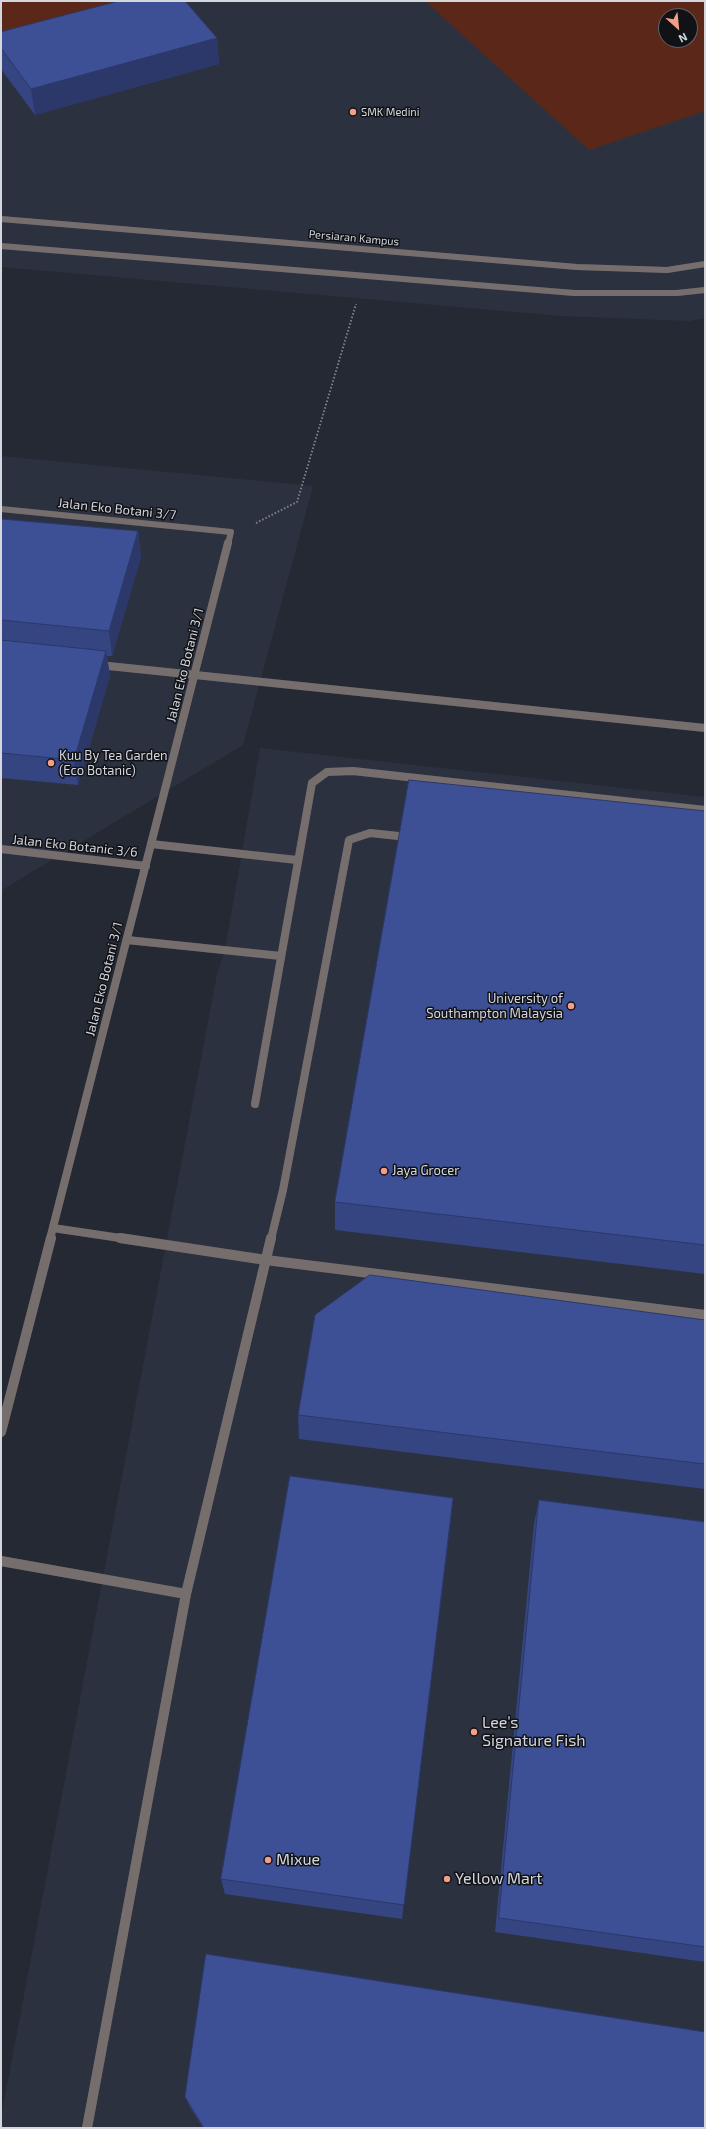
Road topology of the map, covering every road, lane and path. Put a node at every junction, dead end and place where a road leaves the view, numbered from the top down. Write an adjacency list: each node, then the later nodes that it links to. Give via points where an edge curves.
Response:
1 (1, 219): 3 (street, Persiaran Kampus, via 577,267 667,270)
2 (1, 246): 4 (street)
3 (705, 264)
4 (365, 276): 5 (street, via 574,292 677,293); 7 (path, via 297,502)
5 (705, 290)
6 (1, 509): 7 (street, Jalan Eko Botani 3/7)
7 (231, 532): 9 (street, Jalan Eko Botani 3/1)
8 (94, 665): 9 (street)
9 (195, 674): 10 (street); 13 (street, Jalan Eko Botani 3/1)
10 (705, 728)
11 (705, 810): 15 (street, via 353,771 328,772 312,783)
12 (417, 838): 21 (street, via 370,833 349,840 283,1190)
13 (151, 844): 15 (street); 16 (street, Jalan Eko Botani 3/1)
14 (1, 850): 16 (street, Jalan Eko Botanic 3/6)
15 (297, 860): 18 (street)
16 (146, 866): 17 (street, Jalan Eko Botani 3/1)
17 (127, 940): 18 (street); 20 (street, Jalan Eko Botani 3/1)
18 (281, 956): 19 (street)
19 (255, 1104)
20 (53, 1228): 21 (street); 23 (street, Jalan Eko Botani 3/1)
21 (266, 1260): 22 (street); 25 (street)
22 (705, 1315)
23 (1, 1432)
24 (1, 1561): 25 (street)
25 (186, 1594): 26 (street)
26 (87, 2128)

